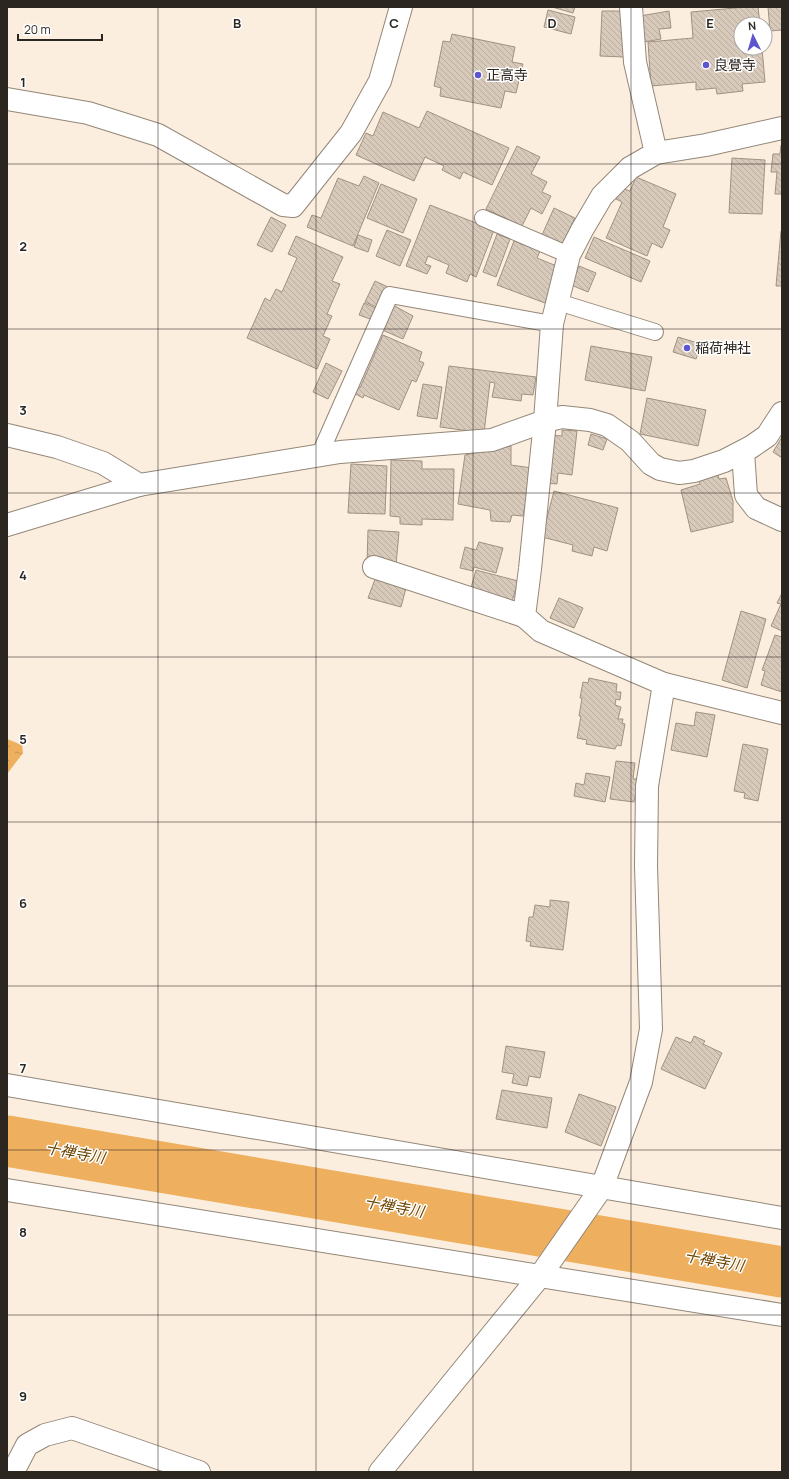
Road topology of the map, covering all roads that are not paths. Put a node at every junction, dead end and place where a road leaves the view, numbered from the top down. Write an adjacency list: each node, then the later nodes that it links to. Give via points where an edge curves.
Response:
1 (401, 7): 3 (street, via 380,81 351,133 293,206 283,205 158,135 88,114)
2 (631, 7): 5 (street, via 635,62)
3 (7, 99)
4 (782, 128): 5 (street)
5 (656, 153): 7 (street, via 630,168 602,196)
6 (483, 218): 7 (lane)
7 (569, 255): 8 (street)
8 (558, 302): 9 (street); 10 (lane)
9 (552, 324): 12 (street); 15 (lane, via 390,296)
10 (655, 332)
11 (782, 414): 14 (street, via 767,436)
12 (545, 421): 14 (street, via 562,417 607,425 630,441 651,464 660,469 679,473 694,471); 15 (street, via 492,440); 20 (street)
13 (7, 435): 16 (street, via 58,447 103,463)
14 (743, 452): 17 (street, via 746,495 756,508)
15 (319, 456): 16 (street)
16 (139, 485): 18 (street)
17 (782, 520)
18 (7, 525)
19 (374, 567): 20 (street)
20 (524, 616): 21 (street, via 541,631)
21 (664, 684): 22 (street); 25 (street, via 647,786 646,866 651,1029 641,1082)
22 (782, 712)
23 (7, 1085): 25 (street)
24 (7, 1190): 27 (street)
25 (598, 1192): 26 (street); 27 (street)
26 (782, 1218)
27 (544, 1270): 28 (street); 31 (street)
28 (782, 1315)
29 (13, 1472): 30 (street, via 27,1444 45,1435 72,1428)
30 (198, 1472)
31 (380, 1472)

